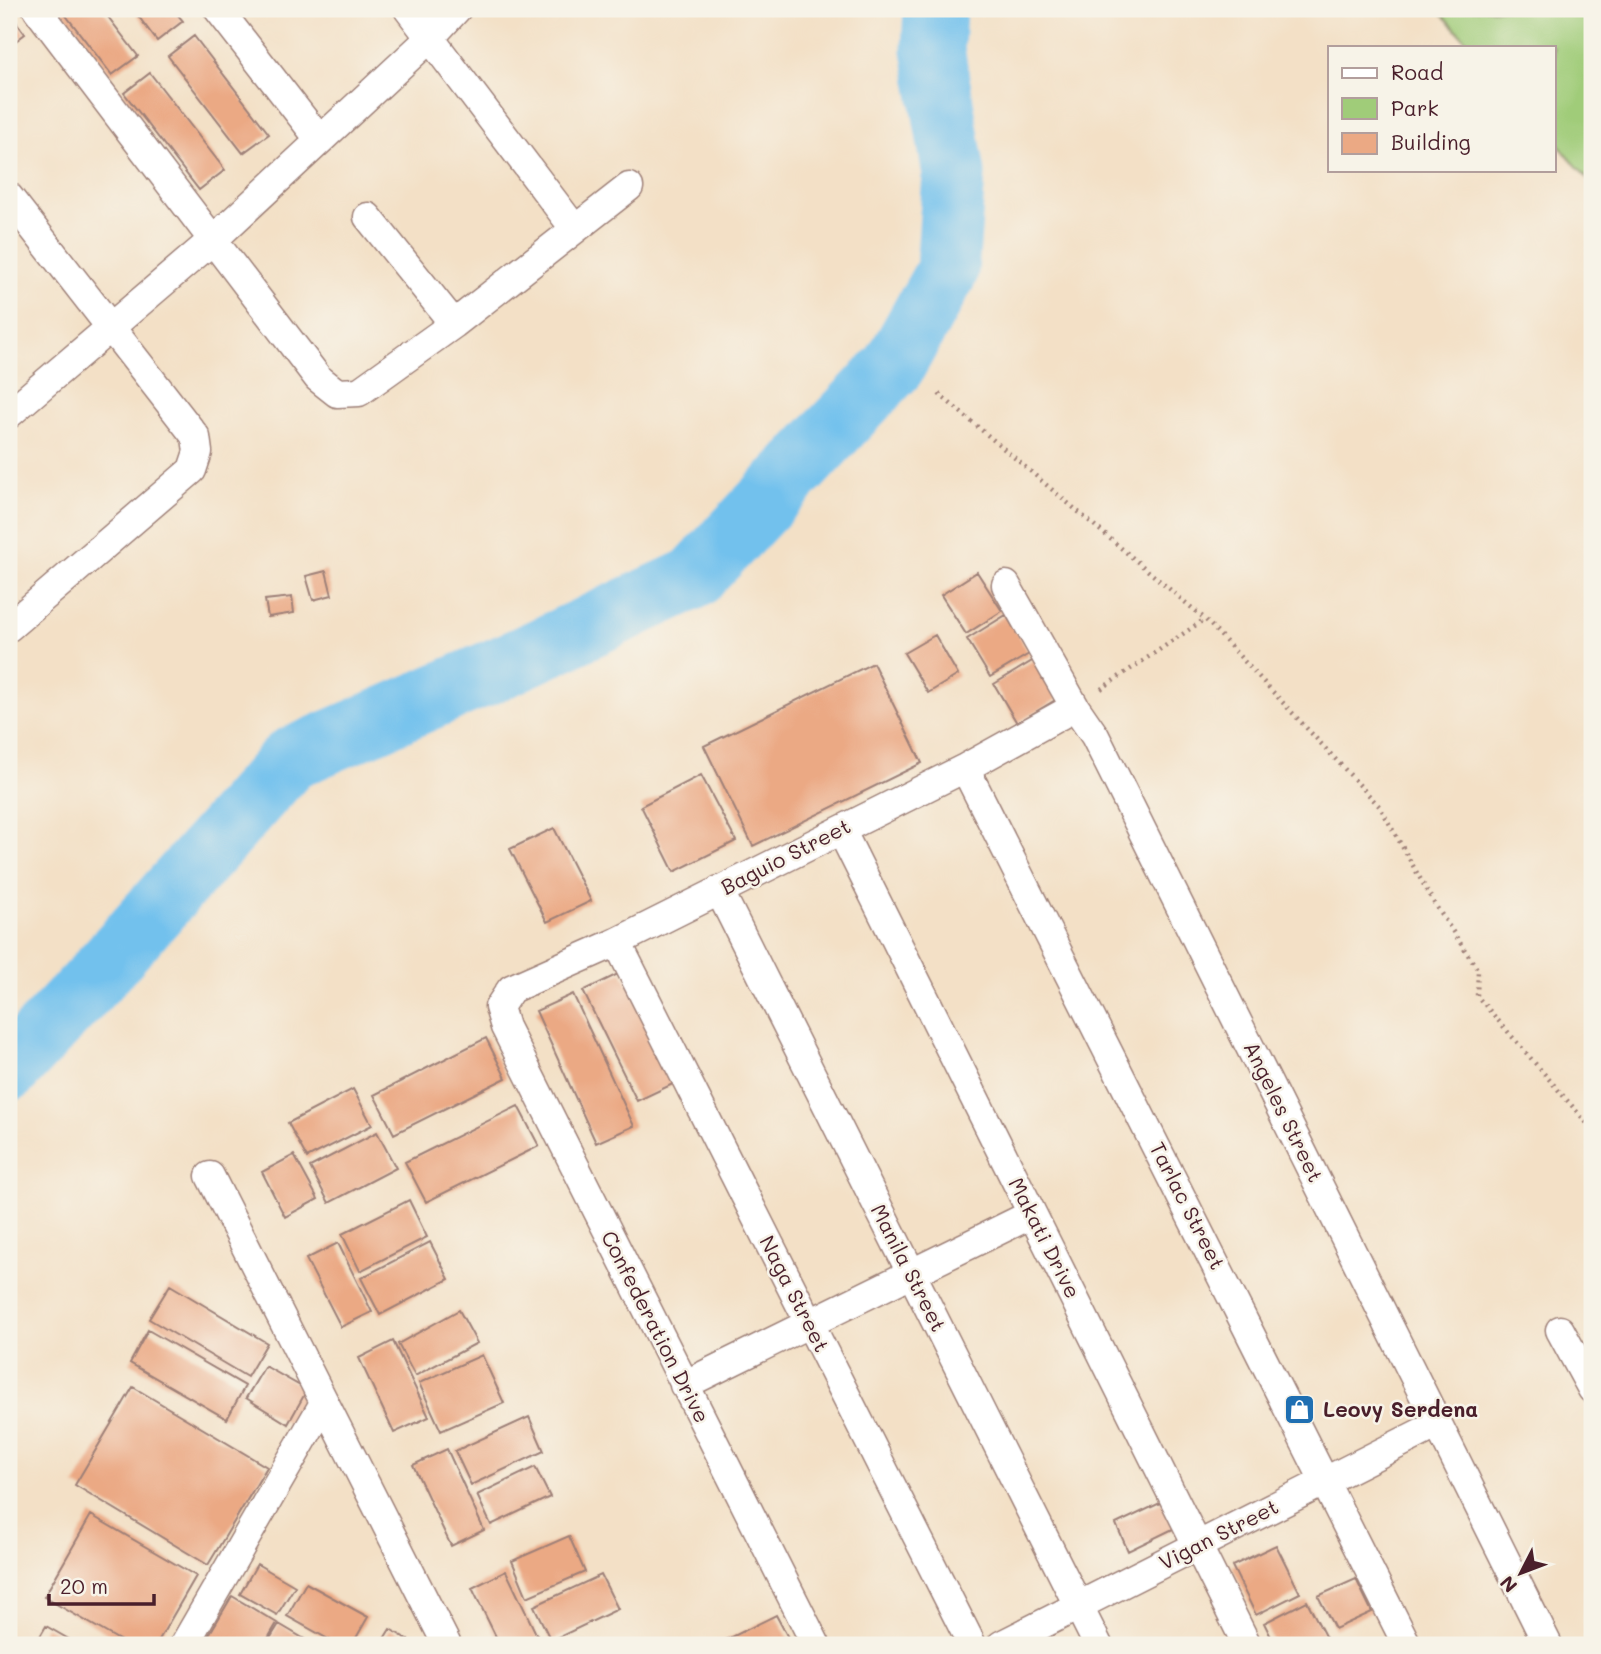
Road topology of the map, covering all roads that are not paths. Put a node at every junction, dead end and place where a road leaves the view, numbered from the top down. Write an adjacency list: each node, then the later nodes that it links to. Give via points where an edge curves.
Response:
1 (37, 9): 11 (street)
2 (218, 9): 6 (street)
3 (408, 9): 5 (street)
4 (457, 9): 5 (street)
5 (430, 38): 6 (street); 10 (street)
6 (319, 139): 11 (street)
7 (629, 187): 10 (street)
8 (9, 197): 13 (street)
9 (368, 217): 12 (street)
10 (574, 228): 12 (street)
11 (214, 239): 12 (street, via 318,378 337,393 359,392); 13 (street)
12 (454, 324)
13 (110, 328): 14 (street); 16 (street, via 195,437 198,452 192,470)
14 (9, 414)
15 (1006, 585): 17 (street, Angeles Street)
16 (9, 627)
17 (1076, 707): 18 (street, Baguio Street); 31 (street, Angeles Street, via 1096,736)
18 (965, 768): 19 (street, Baguio Street); 32 (street, Tarlac Street)
19 (841, 830): 20 (street, Baguio Street); 24 (street, Makati Drive)
20 (719, 891): 21 (street, Baguio Street); 25 (street, Manila Street)
21 (617, 942): 22 (street, Baguio Street, via 511,989); 26 (street, Naga Street)
22 (499, 1007): 28 (street, Confederation Drive)
23 (210, 1176): 30 (street)
24 (1032, 1214): 25 (street); 33 (street, Makati Drive)
25 (911, 1274): 26 (street); 34 (street, Manila Street)
26 (809, 1324): 28 (street); 38 (street, Naga Street)
27 (1559, 1330): 29 (street)
28 (684, 1385): 37 (street, Confederation Drive)
29 (1592, 1389)
30 (324, 1403): 35 (street); 36 (street)
31 (1438, 1424): 32 (street, Vigan Street); 43 (street, Angeles Street)
32 (1325, 1481): 33 (street, Vigan Street); 42 (street, Tarlac Street)
33 (1198, 1546): 34 (street, Vigan Street); 41 (street, Makati Drive)
34 (1078, 1606): 39 (street, Vigan Street); 40 (street, Manila Street)
35 (191, 1643)
36 (447, 1645)
37 (816, 1645)
38 (972, 1645)
39 (1001, 1645)
40 (1098, 1645)
41 (1247, 1645)
42 (1407, 1645)
43 (1548, 1645)

